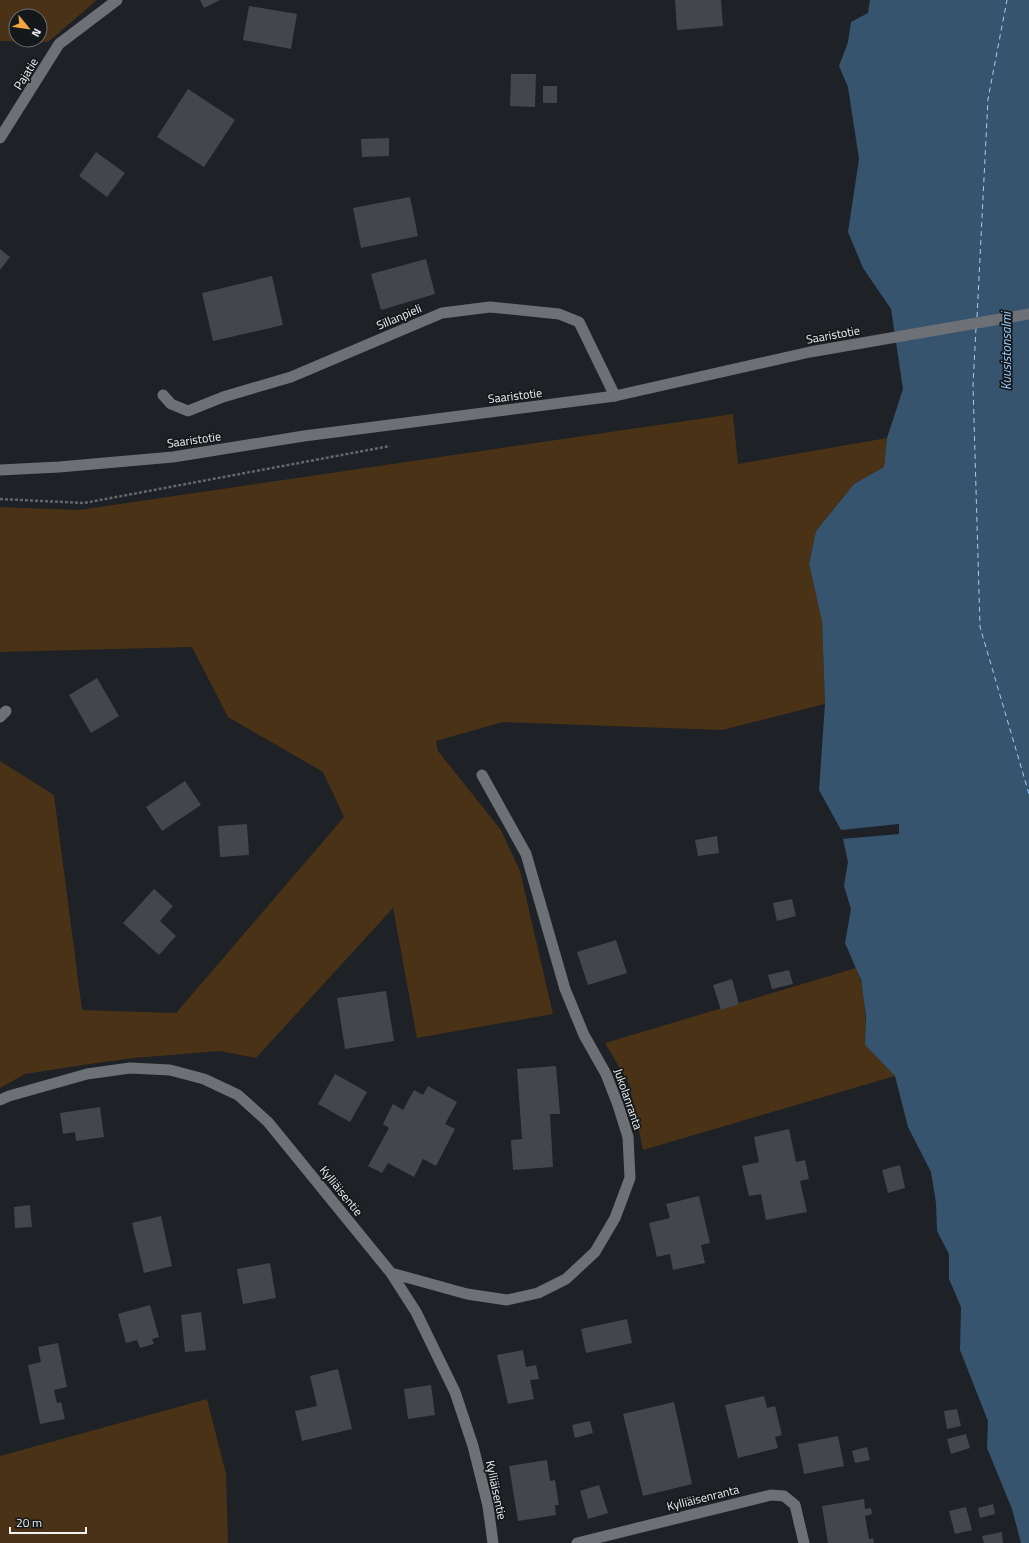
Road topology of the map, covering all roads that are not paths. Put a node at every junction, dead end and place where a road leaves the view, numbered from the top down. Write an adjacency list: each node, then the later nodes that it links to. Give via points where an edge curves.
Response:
1 (117, 0): 2 (street, Pajatie, via 59,44)
2 (0, 138)
3 (1029, 314): 5 (street, Saaristotie, via 810,352)
4 (163, 395): 5 (street, Sillanpieli, via 172,404 188,411 223,397 291,377 442,313 490,307 559,314 578,322)
5 (615, 396): 6 (street, Saaristotie, via 304,436 173,457)
6 (0, 470)
7 (482, 775): 9 (street, Jukolanranta, via 526,854 565,989 618,1105 628,1137 630,1178 615,1218 595,1252 566,1279 538,1293 507,1300 467,1294)
8 (0, 1100): 9 (street, Kylliäisentie, via 87,1074 130,1068 170,1070 204,1079 238,1095 268,1122)
9 (391, 1273): 10 (street, Kylliäisentie, via 416,1312 455,1392 488,1506)
10 (493, 1543)
11 (577, 1543): 12 (street, Kylliäisenranta, via 771,1495 784,1496 795,1505)
12 (804, 1543)

